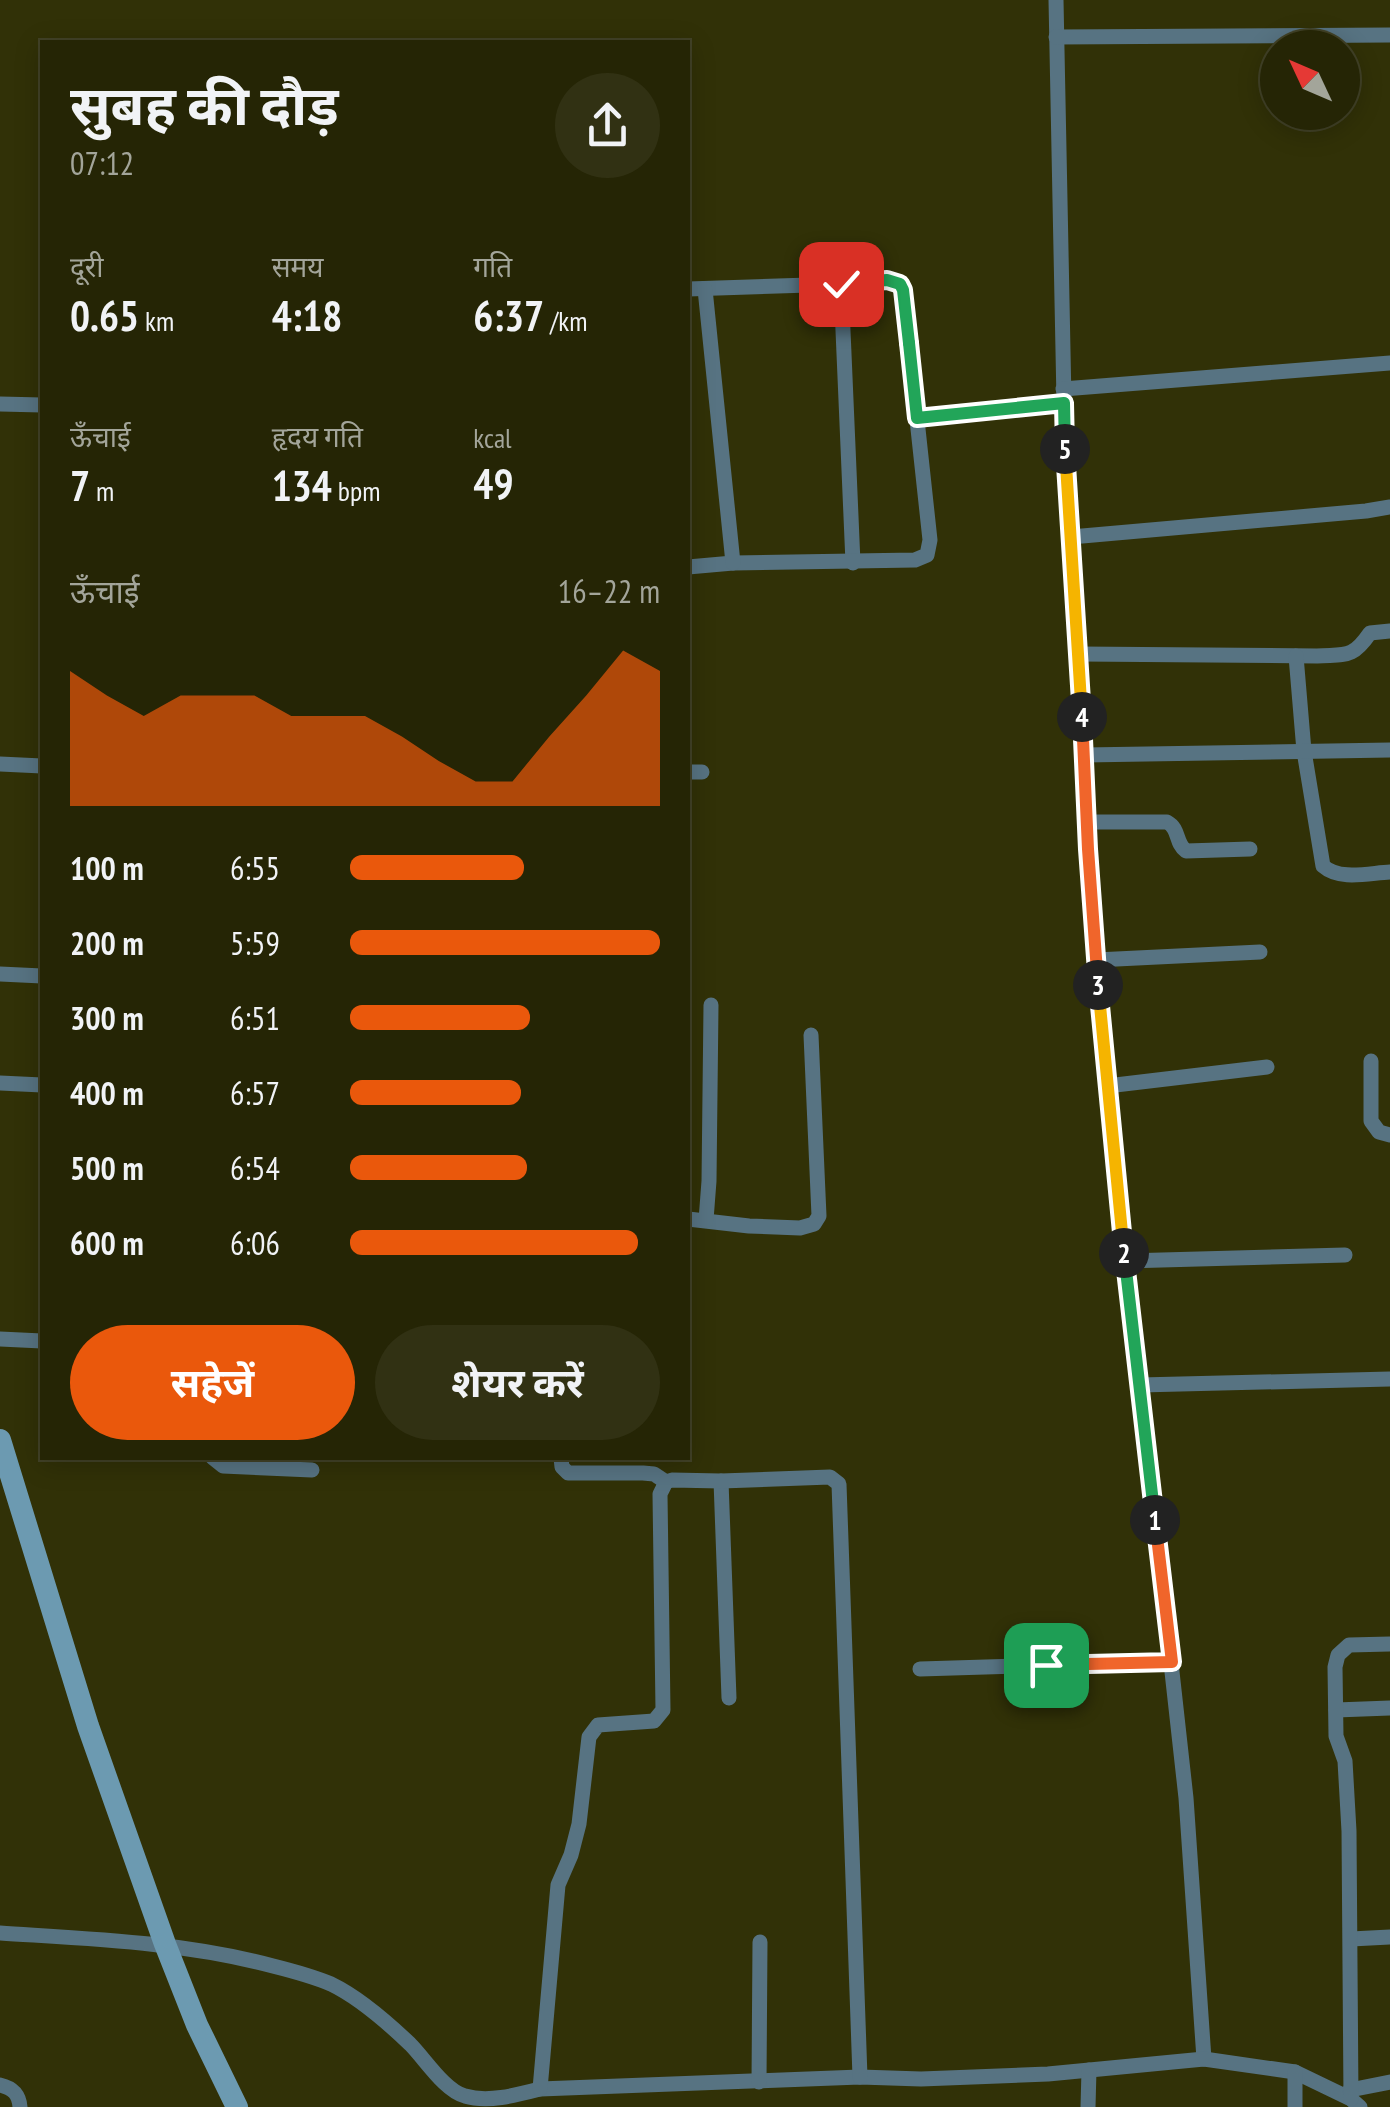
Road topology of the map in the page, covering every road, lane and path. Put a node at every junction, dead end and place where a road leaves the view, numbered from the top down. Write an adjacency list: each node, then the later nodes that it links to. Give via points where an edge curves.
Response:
1 (1056, 0): 3 (street)
2 (1390, 35): 3 (street)
3 (1056, 36): 8 (street)
4 (841, 284): 6 (street); 11 (street, via 887,280 902,286); 15 (street)
5 (690, 288): 6 (street)
6 (706, 289): 14 (street)
7 (1390, 362): 8 (street)
8 (1064, 396): 11 (street); 13 (street)
9 (0, 404): 10 (street)
10 (40, 405)
11 (917, 418): 15 (street, via 930,548 916,560)
12 (1390, 506): 13 (street)
13 (1072, 537): 18 (street)
14 (732, 563): 15 (street); 16 (street)
15 (853, 563)
16 (690, 566)
17 (1390, 631): 19 (street, via 1370,633 1351,653)
18 (1078, 654): 19 (street); 22 (street)
19 (1296, 656): 21 (street)
20 (1390, 750): 21 (street)
21 (1304, 751): 22 (street); 27 (street, via 1323,866 1340,874)
22 (1084, 755): 25 (street)
23 (0, 764): 24 (street)
24 (40, 766)
25 (1087, 822): 26 (street, via 1167,822 1186,851); 29 (street)
26 (1250, 849)
27 (1390, 872)
28 (1260, 952): 29 (street)
29 (1096, 960): 38 (street)
30 (0, 974): 31 (street)
31 (40, 976)
32 (710, 1005): 41 (street)
33 (811, 1035): 41 (street, via 817,1221 782,1228)
34 (1371, 1061): 39 (street, via 1372,1121)
35 (1267, 1067): 38 (street)
36 (0, 1083): 37 (street)
37 (40, 1085)
38 (1106, 1086): 43 (street)
39 (1390, 1135)
40 (690, 1219): 41 (street)
41 (706, 1220)
42 (1345, 1255): 43 (street)
43 (1125, 1261): 47 (street)
44 (0, 1339): 45 (street)
45 (40, 1341)
46 (1390, 1379): 47 (street)
47 (1140, 1385): 55 (street)
48 (0, 1440): 64 (main road, via 88,1726)
49 (216, 1460): 51 (street, via 224,1466)
50 (561, 1460): 53 (street, via 568,1473 644,1473)
51 (312, 1470)
52 (722, 1481): 53 (street); 57 (street); 68 (street, via 830,1478 839,1484)
53 (666, 1482): 72 (street, via 660,1494 663,1710 654,1720 598,1726 589,1737 579,1824 558,1891)
54 (1390, 1644): 59 (street, via 1340,1651)
55 (1172, 1662): 56 (street); 65 (street)
56 (920, 1669)
57 (729, 1698)
58 (1390, 1708): 59 (street)
59 (1336, 1710): 62 (street, via 1345,1761)
60 (0, 1934): 64 (street)
61 (1390, 1937): 62 (street)
62 (1352, 1939): 73 (street)
63 (760, 1942): 69 (street)
64 (165, 1944): 74 (street, via 336,1986 412,2046); 76 (main road)
65 (1204, 2059): 66 (street); 67 (street)
66 (1088, 2070): 68 (street); 77 (street)
67 (1294, 2072): 73 (street); 78 (street)
68 (860, 2077): 69 (street)
69 (758, 2082): 72 (street)
70 (1390, 2082): 73 (street)
71 (0, 2085): 75 (street, via 17,2094)
72 (540, 2089): 74 (street)
73 (1354, 2099)
74 (459, 2101)
75 (20, 2107)
76 (237, 2107)
77 (1088, 2107)
78 (1295, 2107)

